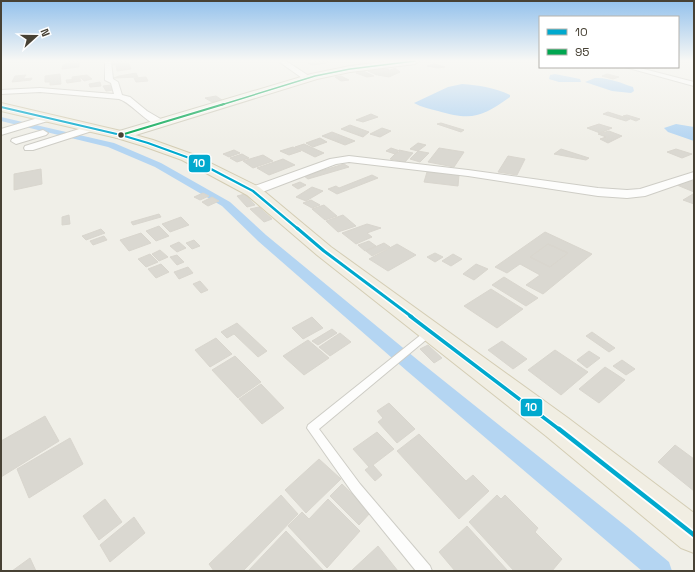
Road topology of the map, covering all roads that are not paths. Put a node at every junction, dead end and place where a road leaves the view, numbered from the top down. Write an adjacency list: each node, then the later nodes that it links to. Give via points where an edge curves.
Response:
1 (116, 88): 4 (street)
2 (276, 88): 6 (main road)
3 (1, 92): 4 (street, via 40,90)
4 (119, 97): 6 (street, via 127,99)
5 (1, 107): 7 (main road)
6 (161, 123): 9 (main road)
7 (60, 128): 8 (street, via 20,126); 9 (main road); 10 (street); 11 (street)
8 (1, 132)
9 (121, 135): 13 (main road, via 187,157)
10 (16, 141)
11 (29, 148)
12 (694, 175): 13 (street, via 641,193 627,194 349,159 334,161)
13 (253, 191): 14 (main road)
14 (422, 338): 15 (main road, via 557,427); 16 (lane, via 312,428 356,488)
15 (694, 535)
16 (425, 571)

